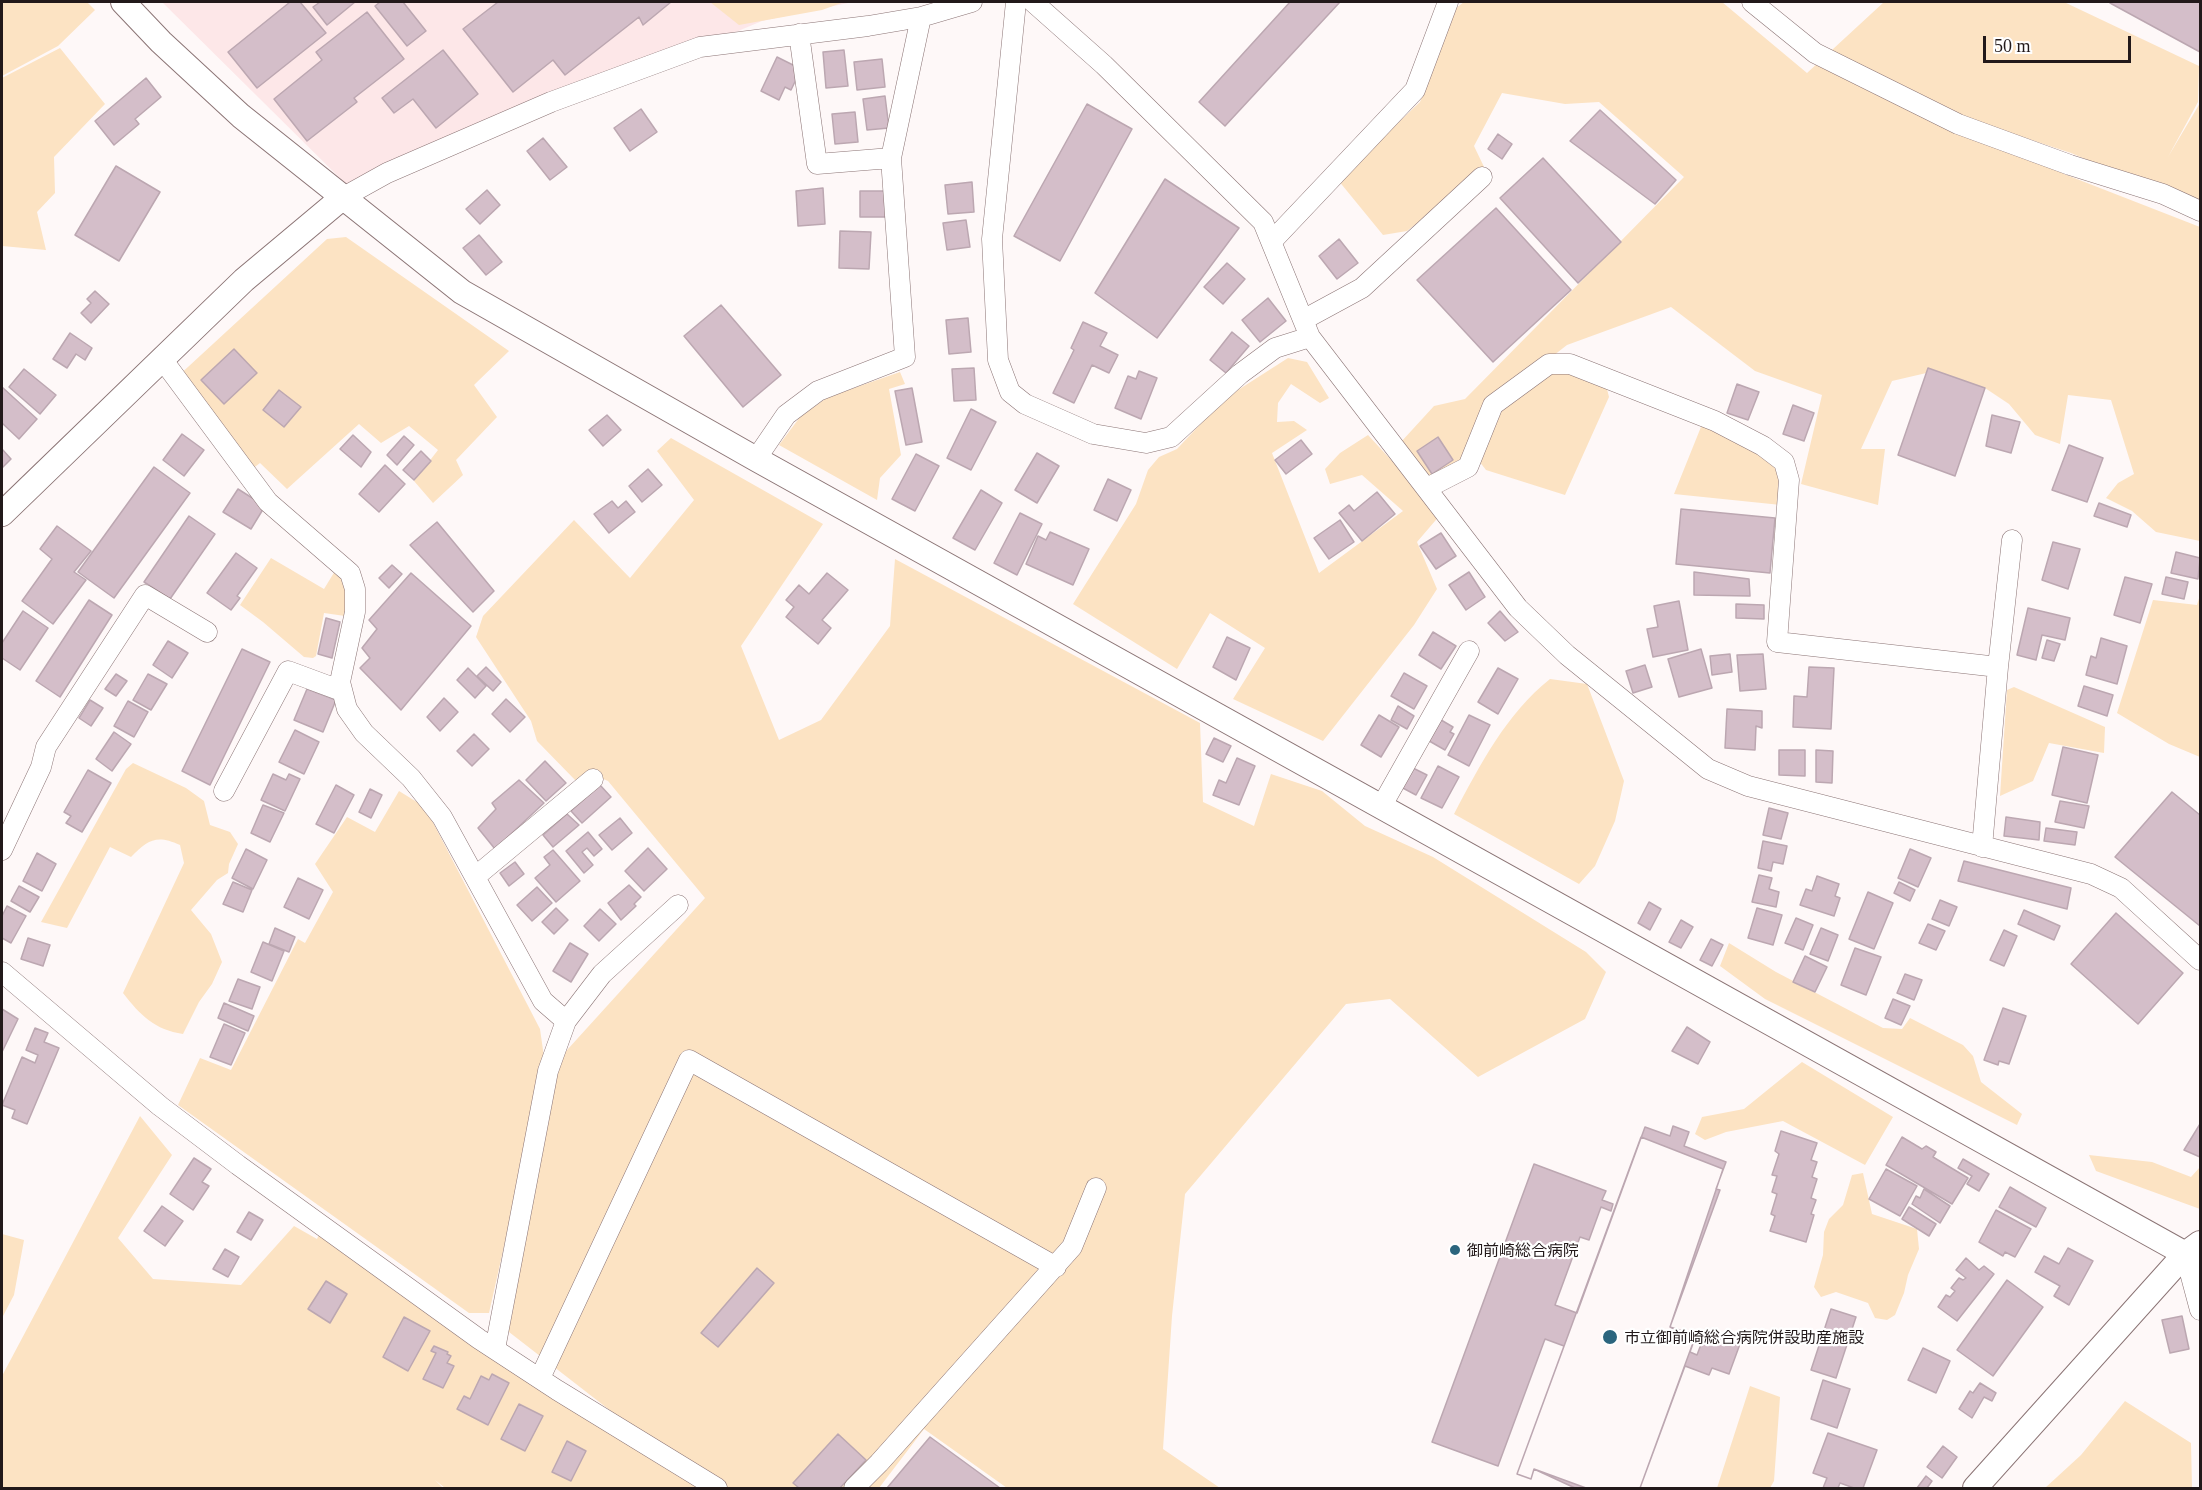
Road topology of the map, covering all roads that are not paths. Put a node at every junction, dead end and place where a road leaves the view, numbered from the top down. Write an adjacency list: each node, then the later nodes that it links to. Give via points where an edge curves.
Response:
1 (123, 2): 11 (street, via 241,116)
2 (972, 2): 7 (street)
3 (1016, 2): 14 (street, via 992,238 998,360 1010,392 1025,404 1093,434 1146,443 1171,437 1240,374)
4 (1033, 2): 13 (street, via 1104,65 1263,222)
5 (1448, 2): 13 (street, via 1414,90)
6 (1752, 2): 12 (street, via 1815,53 1959,124 2163,194)
7 (921, 17): 8 (street); 9 (street)
8 (799, 34): 9 (street, via 817,164); 11 (street, via 700,47 551,102 387,173)
9 (891, 158): 16 (street, via 905,357 818,391 786,415)
10 (1482, 177): 14 (street, via 1362,288)
11 (342, 198): 15 (street, via 244,280); 16 (street, via 462,292)
12 (2200, 211)
13 (1272, 241): 14 (street)
14 (1307, 328): 17 (street)
15 (162, 359): 18 (street); 23 (street, via 268,502 350,573 355,612 340,682)
16 (756, 459): 26 (street)
17 (1427, 488): 22 (street, via 1468,467 1493,405 1549,364 1570,364 1715,421 1763,446 1784,462 1790,480 1777,642); 27 (street, via 1518,608 1567,655 1708,769 1748,786)
18 (2, 514)
19 (2012, 540): 22 (street)
20 (207, 632): 28 (street, via 145,595 46,747 41,767)
21 (1469, 651): 26 (street)
22 (1998, 667): 27 (street)
23 (342, 691): 25 (street, via 288,671); 29 (street, via 346,709 364,733 411,778 442,817)
24 (593, 779): 29 (street)
25 (225, 791)
26 (1381, 807): 35 (street)
27 (1982, 847): 31 (street, via 2091,874 2121,888)
28 (2, 850)
29 (475, 877): 33 (street, via 543,1001)
30 (678, 905): 33 (street, via 602,974)
31 (2200, 960)
32 (2, 972): 38 (street, via 159,1106)
33 (566, 1021): 38 (street, via 549,1071)
34 (1096, 1188): 36 (street, via 1072,1247)
35 (2195, 1253): 37 (street); 42 (street)
36 (1056, 1267): 39 (street, via 689,1060); 41 (street)
37 (2200, 1310)
38 (495, 1349): 39 (street)
39 (540, 1378): 40 (street)
40 (717, 1488)
41 (854, 1488)
42 (1975, 1488)

